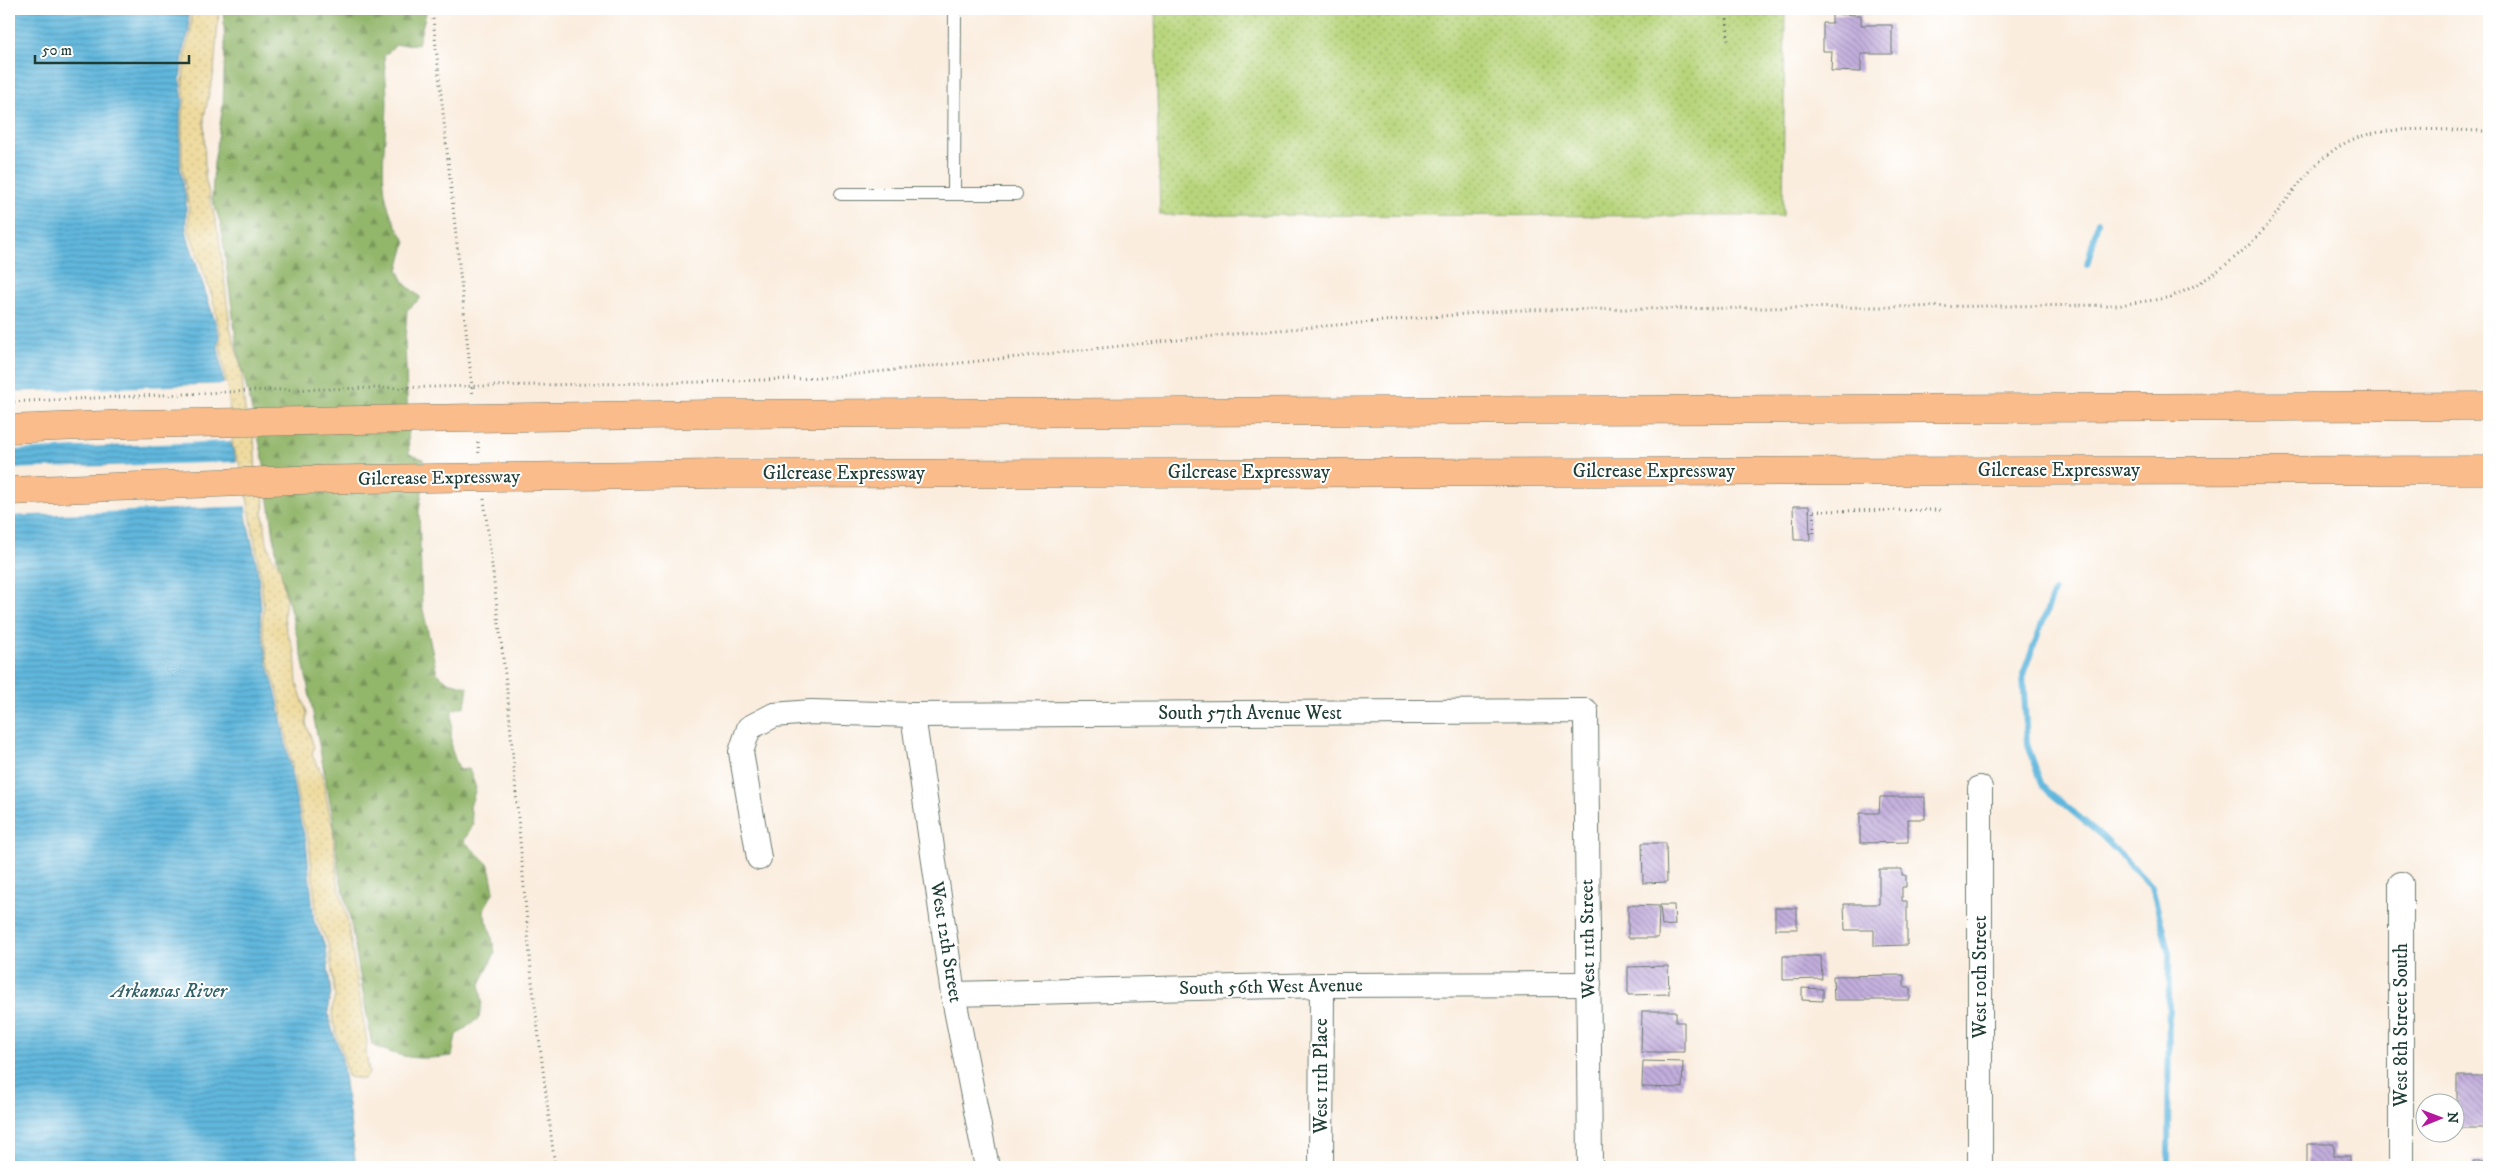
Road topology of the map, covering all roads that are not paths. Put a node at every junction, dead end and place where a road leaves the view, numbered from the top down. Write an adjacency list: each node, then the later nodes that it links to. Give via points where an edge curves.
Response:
1 (955, 9): 2 (lane)
2 (954, 192): 3 (lane); 4 (lane)
3 (842, 194)
4 (1016, 194)
5 (2489, 406): 6 (highway, bridge, via 708,414)
6 (9, 429)
7 (2489, 470): 8 (highway, Gilcrease Expressway, bridge, via 718,474 296,480)
8 (9, 491)
9 (1586, 711): 10 (street, South 57th Avenue West); 14 (street, West 11th Street)
10 (913, 715): 12 (street, South 57th Avenue West, via 811,712 774,715 749,728 741,752); 16 (street, West 12th Street)
11 (1980, 788): 20 (street, West 10th Street)
12 (759, 858)
13 (2401, 884): 21 (street, West 8th Street South)
14 (1589, 984): 15 (street, South 56th West Avenue); 19 (street, West 11th Street)
15 (1322, 985): 16 (street, South 56th West Avenue); 18 (street, West 11th Place)
16 (954, 994): 17 (street, West 12th Street)
17 (987, 1167)
18 (1321, 1167)
19 (1590, 1167)
20 (1980, 1167)
21 (2401, 1167)

